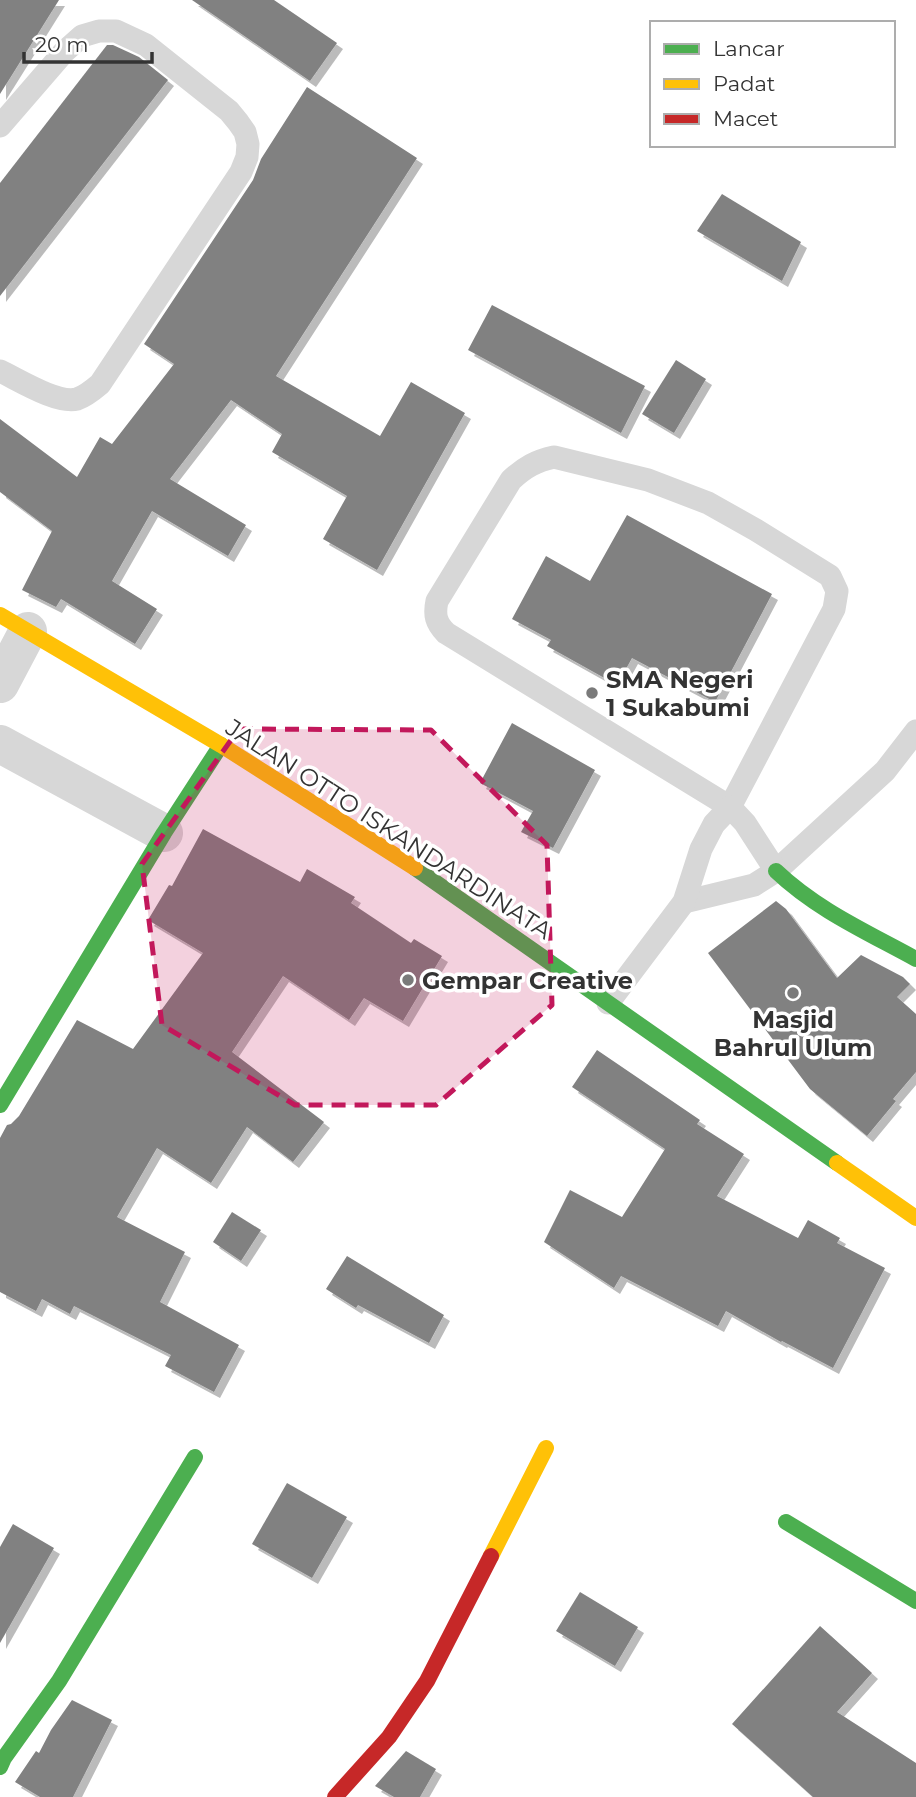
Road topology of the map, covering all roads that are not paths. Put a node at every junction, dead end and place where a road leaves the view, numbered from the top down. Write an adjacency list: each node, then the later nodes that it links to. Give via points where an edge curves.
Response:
1 (0, 126): 2 (lane, via 82,36 116,31 146,45 229,111 248,144 240,172 100,384 75,400 58,398)
2 (0, 371)
3 (14, 623): 4 (street); 7 (street, JALAN OTTO ISKANDARDINATA)
4 (0, 684)
5 (916, 731): 10 (lane, via 885,771)
6 (0, 744): 9 (street)
7 (221, 745): 9 (street); 13 (street, JALAN OTTO ISKANDARDINATA, via 397,856)
8 (730, 807): 8 (lane, via 439,625 437,601 511,480 524,468 554,457 649,480 708,503 831,576 837,591 834,609); 10 (lane); 11 (lane, via 714,824 701,849)
9 (164, 833): 14 (street)
10 (776, 871): 11 (lane, via 754,885); 12 (street, via 832,915)
11 (684, 902): 13 (lane)
12 (916, 959)
13 (608, 1003): 15 (street, JALAN OTTO ISKANDARDINATA)
14 (0, 1105)
15 (916, 1218)
16 (546, 1448): 21 (street, via 427,1681 389,1737)
17 (195, 1457): 20 (street, via 59,1681)
18 (786, 1522): 19 (street)
19 (916, 1601)
20 (0, 1767)
21 (335, 1797)

